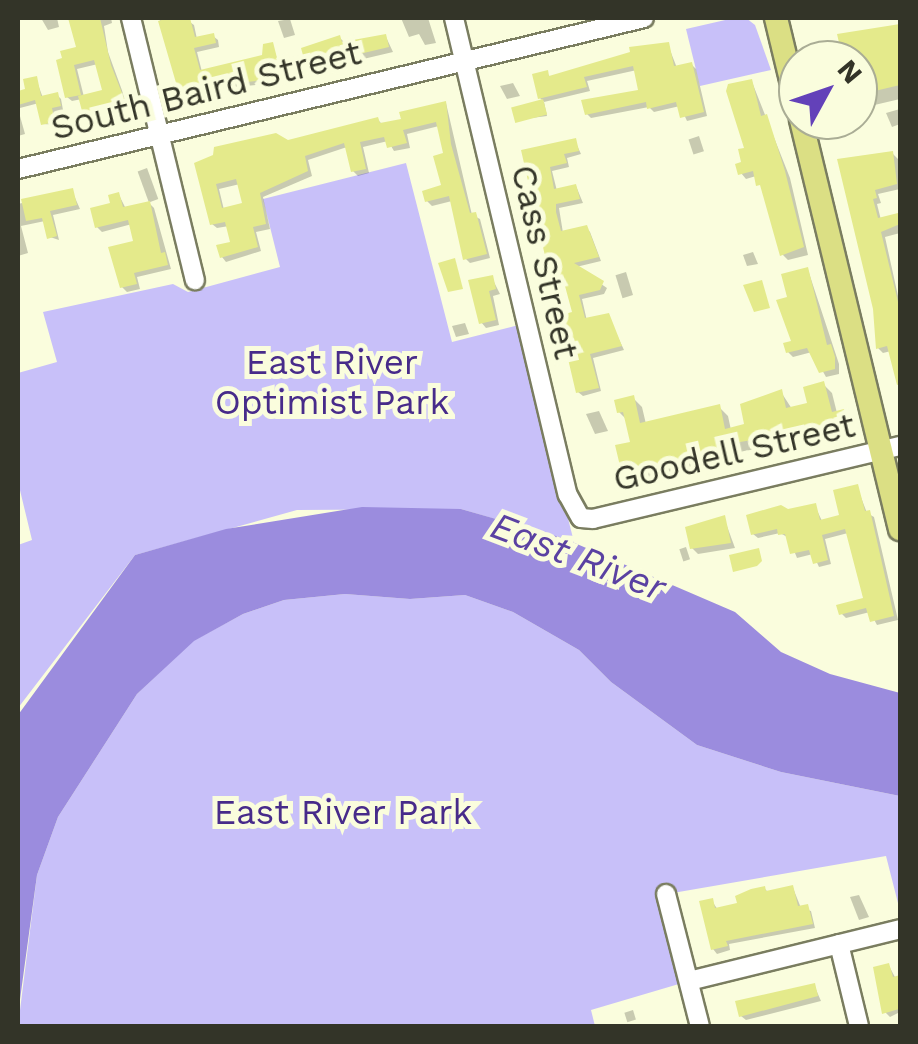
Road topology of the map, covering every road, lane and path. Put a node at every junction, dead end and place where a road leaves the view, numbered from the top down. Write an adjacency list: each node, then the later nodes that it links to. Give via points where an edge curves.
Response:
1 (131, 18): 5 (street)
2 (454, 18): 4 (street, Cass Street)
3 (644, 18): 4 (street, South Baird Street)
4 (464, 61): 5 (street, South Baird Street); 10 (street, Cass Street, via 568,494)
5 (160, 134): 7 (street, South Baird Street); 8 (street)
6 (806, 140): 9 (main road)
7 (18, 169)
8 (195, 280)
9 (891, 448): 10 (street, Goodell Street); 11 (main road)
10 (581, 518)
11 (900, 529)
12 (666, 894): 15 (street)
13 (900, 929): 14 (street)
14 (840, 944): 15 (street); 17 (street)
15 (689, 982): 16 (street)
16 (700, 1026)
17 (859, 1026)

